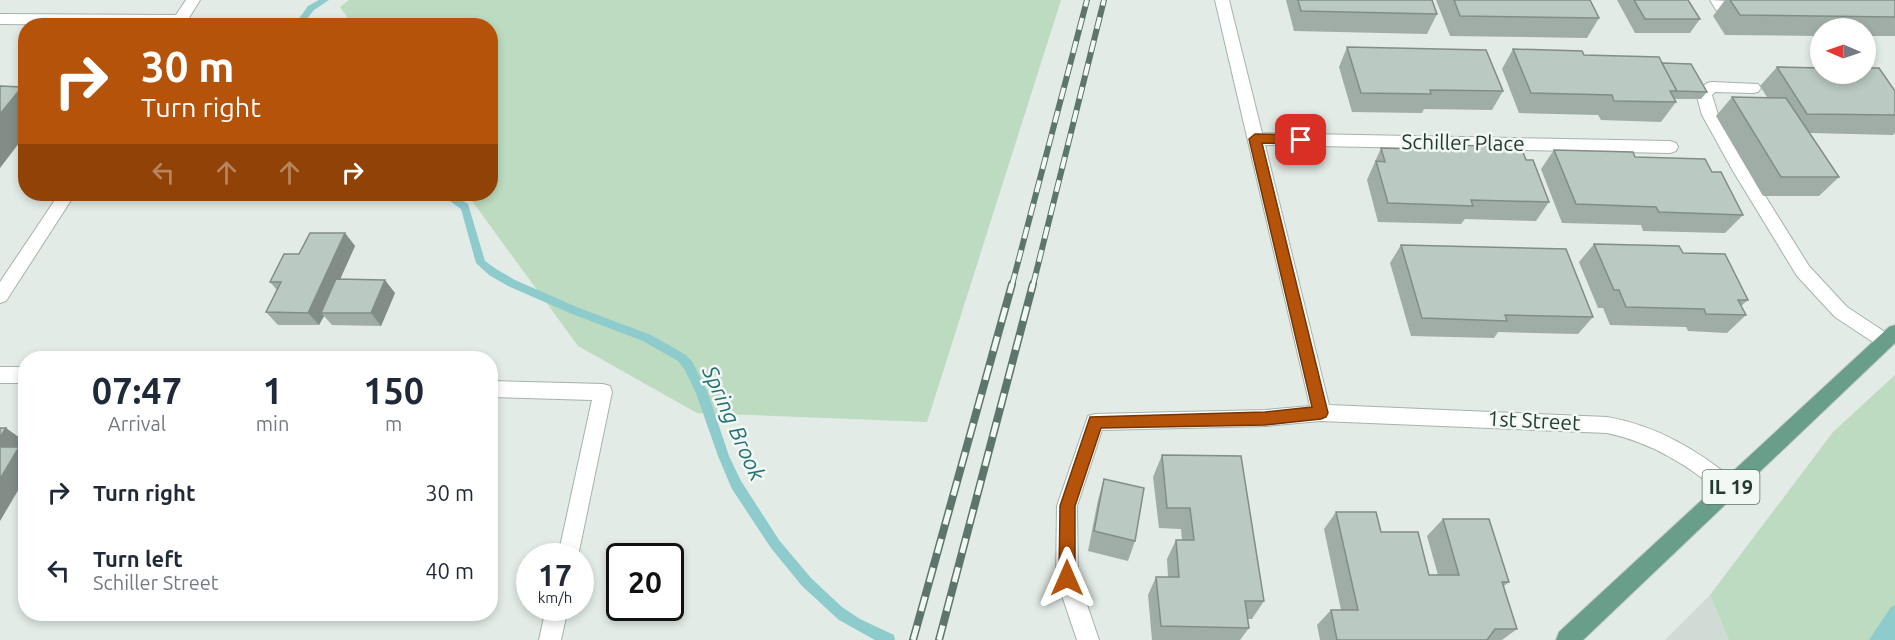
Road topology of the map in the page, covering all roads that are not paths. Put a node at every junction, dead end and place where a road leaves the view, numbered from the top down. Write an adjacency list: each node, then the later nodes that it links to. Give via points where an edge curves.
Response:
1 (193, 0): 5 (street)
2 (1222, 0): 9 (street)
3 (1718, 0): 4 (street, via 1721,7)
4 (1756, 7)
5 (180, 18)
6 (2, 21): 7 (street)
7 (18, 21)
8 (1754, 88): 13 (street, via 1712,87 1704,93 1710,115 1803,271 1841,312)
9 (1255, 139): 10 (street, Schiller Place); 17 (street)
10 (1670, 147)
11 (62, 201): 12 (street)
12 (0, 296)
13 (1890, 337): 18 (main road, IL 19)
14 (0, 375): 15 (street)
15 (18, 375)
16 (498, 388): 19 (street, via 603,392)
17 (1321, 413): 18 (street, 1st Street, via 1626,428 1676,447); 22 (street, 1st Street, via 1095,422 1067,506 1067,578)
18 (1730, 488): 23 (main road, IL 19)
19 (571, 543)
20 (554, 621): 21 (street)
21 (550, 640)
22 (1088, 640)
23 (1567, 640)

